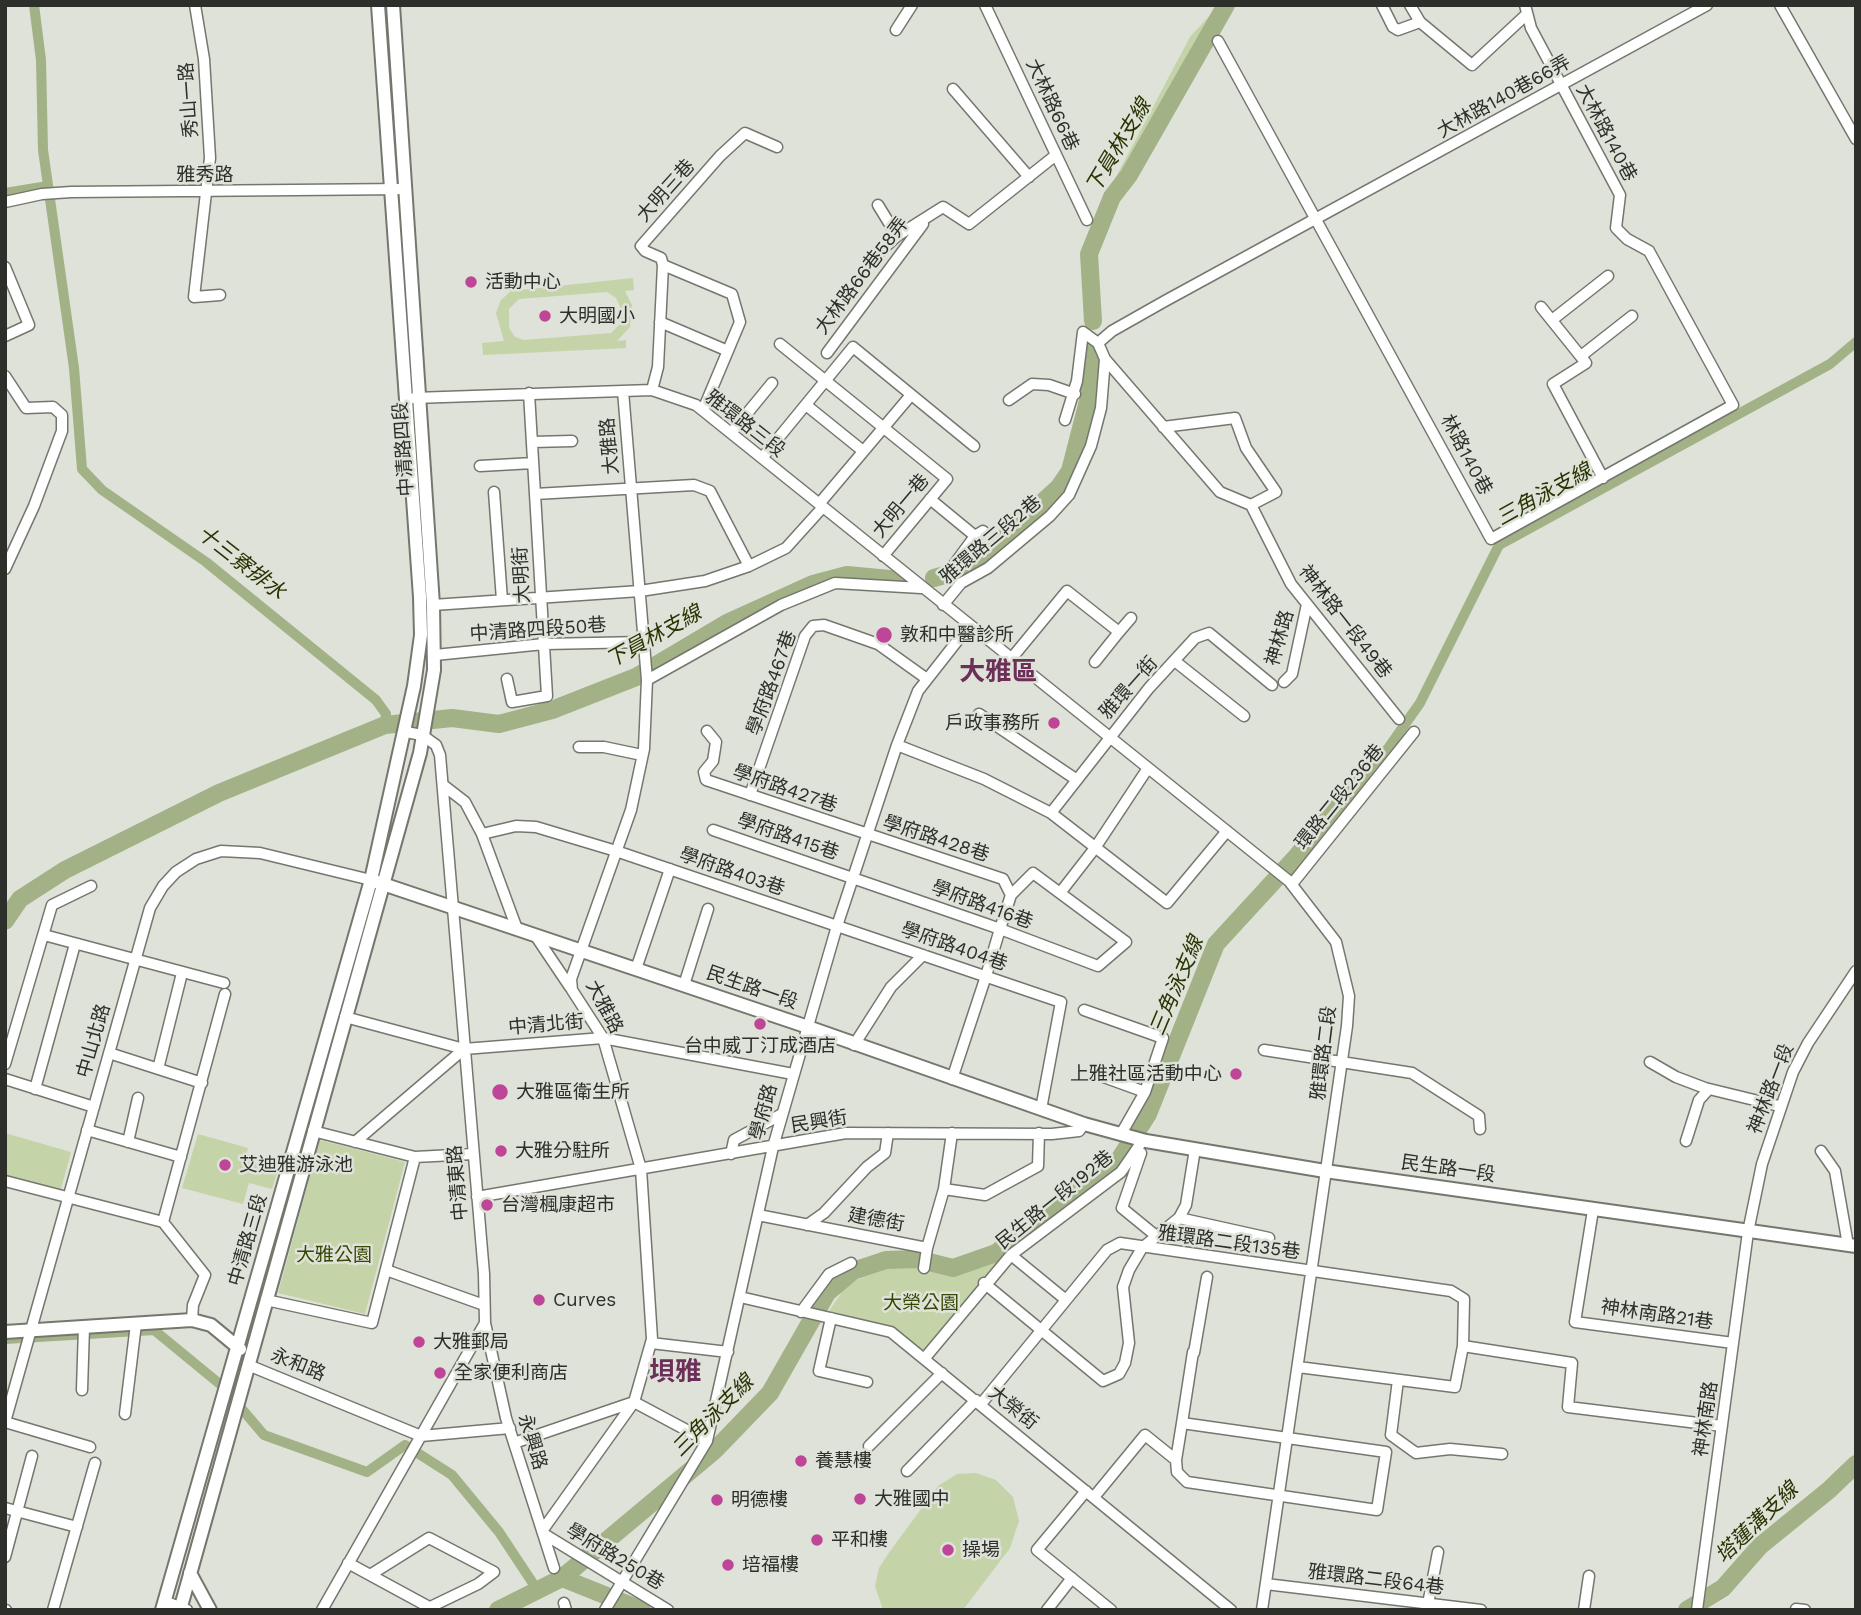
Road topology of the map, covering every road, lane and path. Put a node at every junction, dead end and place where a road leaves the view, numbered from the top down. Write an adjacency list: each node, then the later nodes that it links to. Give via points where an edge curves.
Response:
1 (195, 5): 22 (street, 秀山一路, via 208,112)
2 (378, 5): 20 (main road, 中清路四段)
3 (393, 5): 21 (main road, 中清路四段)
4 (912, 5): 12 (street)
5 (985, 5): 18 (street, 大林路66巷)
6 (1382, 5): 11 (street, via 1398,30)
7 (1410, 5): 11 (street, 大林路140巷)
8 (1707, 5): 14 (street, 大林路140巷66弄)
9 (1780, 5): 16 (street)
10 (1526, 9): 11 (street, 大林路140巷, via 1472,65); 14 (street, 大林路140巷)
11 (1420, 22)
12 (896, 30)
13 (1219, 41): 25 (street)
14 (1561, 86): 25 (street, 大林路140巷66弄); 57 (street, 大林路140巷, via 1620,195 1616,228 1649,251)
15 (953, 89): 19 (street)
16 (1856, 139)
17 (777, 147): 30 (street, 大明三巷, via 745,133 720,156 641,246 661,258)
18 (1056, 155): 19 (street, 大林路66巷58弄); 27 (street, 大林路66巷)
19 (1029, 177): 26 (street, 大林路66巷58弄, via 969,224 943,207)
20 (391, 189): 21 (street, 雅秀路); 22 (street, 雅秀路); 53 (main road, 中清路四段)
21 (405, 189): 54 (main road, 中清路四段)
22 (208, 192): 23 (street, 雅秀路, via 71,192); 33 (street, 秀山一路, via 194,297)
23 (5, 202)
24 (877, 205): 28 (street, 大林路66巷58弄)
25 (1317, 219): 39 (street, 大林路140巷66弄, via 1112,331); 70 (street, 林路140巷, via 1491,539)
26 (926, 220): 28 (street, 大林路66巷58弄); 42 (street, 大林路66巷58弄)
27 (1087, 220)
28 (897, 236): 29 (street, 大林路66巷58弄)
29 (873, 258)
30 (663, 265): 37 (street); 41 (street, via 732,294 740,322)
31 (5, 267): 38 (street, via 29,326)
32 (1608, 276): 36 (street)
33 (220, 295)
34 (1541, 307): 36 (street)
35 (1632, 316): 43 (street)
36 (1552, 320): 43 (street)
37 (660, 322): 41 (street); 48 (street)
38 (5, 337)
39 (1098, 343): 44 (street, 雅環路三段2巷); 51 (street, via 1083,332)
40 (780, 344): 46 (street)
41 (728, 351): 58 (street)
42 (827, 353)
43 (1581, 356): 70 (street, via 1587,363 1553,383)
44 (1105, 359): 61 (street); 87 (street, 雅環路三段2巷, via 1101,408 1091,446 1069,495 988,568 961,583)
45 (5, 376): 80 (street, via 26,408 53,407 62,415 62,430)
46 (826, 381): 52 (street, via 853,347); 56 (street); 60 (street)
47 (772, 383): 62 (street)
48 (652, 390): 49 (street, 雅環路三段); 58 (street, 雅環路三段)
49 (623, 391): 50 (street, 雅環路三段); 71 (street, 大雅路)
50 (529, 393): 54 (street, 雅環路三段); 64 (street, 大明街)
51 (1075, 394): 55 (street, via 1032,384); 59 (street)
52 (911, 395): 60 (street); 65 (street)
53 (406, 398): 54 (street, 雅環路三段); 105 (main road, 中清路四段, via 421,635)
54 (419, 398): 86 (main road, 中清路四段)
55 (1009, 400)
56 (806, 405): 66 (street); 67 (street)
57 (1733, 405): 70 (street, 林路140巷)
58 (703, 410): 62 (street, 雅環路三段)
59 (1065, 420)
60 (883, 427): 66 (street); 74 (street, 大明一巷, via 947,479)
61 (1163, 427): 75 (street, via 1220,492); 75 (street, via 1234,418 1247,448 1276,492)
62 (731, 433): 67 (street, 雅環路三段)
63 (572, 441): 64 (street)
64 (532, 442): 68 (street, 大明街)
65 (974, 446)
66 (863, 451): 76 (street)
67 (762, 458): 76 (street, 雅環路三段)
68 (533, 463): 69 (street); 73 (street, 大明街)
69 (480, 466)
70 (1603, 478)
71 (631, 489): 73 (street); 78 (street, via 694,485 710,491); 82 (street, 大雅路)
72 (494, 492): 84 (street)
73 (535, 494): 83 (street, 大明街)
74 (930, 499): 77 (street, 大明一巷); 79 (street, via 979,533)
75 (1251, 505): 85 (street, 神林路一段49巷, via 1282,567)
76 (821, 506): 77 (street, 雅環路三段); 78 (street, via 786,548)
77 (883, 556): 81 (street, 雅環路三段)
78 (749, 566): 82 (street, via 705,581)
79 (953, 566)
80 (5, 569)
81 (922, 588): 87 (street, 雅環路三段); 99 (street, via 835,583 781,605)
82 (639, 591): 83 (street); 91 (street, 大雅路)
83 (541, 597): 84 (street); 92 (street, 大明街)
84 (502, 600): 86 (street)
85 (1307, 604): 100 (street, 神林路, via 1292,674); 104 (street, 神林路一段49巷)
86 (433, 605): 93 (main road, 中清路四段)
87 (943, 605): 89 (street, 雅環路三段)
88 (1130, 618): 90 (street)
89 (969, 626): 94 (street, 雅環路二段); 98 (street, 學府路)
90 (1119, 632): 94 (street, via 1067,591); 95 (street)
91 (644, 642): 92 (street, 中清路四段50巷); 99 (street, 大雅路)
92 (544, 643): 93 (street, 中清路四段50巷); 97 (street, 大明街, via 547,696 512,702)
93 (435, 655): 107 (main road, 中清路四段)
94 (1011, 659): 109 (street, 雅環路二段)
95 (1095, 662)
96 (1175, 662): 101 (street, 雅環一街, via 1195,638 1209,634); 103 (street, 雅環一街); 109 (street, 雅環一街)
97 (508, 679)
98 (927, 679): 110 (street, 學府路); 116 (street, 學府路467巷, via 878,644 824,625 813,626 805,636)
99 (647, 680): 112 (street, 大雅路)
100 (1284, 682)
101 (1272, 685)
102 (979, 714): 114 (street)
103 (1244, 716)
104 (1399, 719)
105 (408, 724): 107 (street); 126 (main road, 中清路四段)
106 (707, 731): 116 (street, 學府路427巷, via 716,742 713,761 704,772 706,780)
107 (422, 732): 115 (street, 中清東路, via 436,746); 126 (main road, 中清路四段, via 420,753)
108 (1414, 732): 127 (street, 環路二段236巷)
109 (1109, 737): 113 (street, 雅環路二段); 114 (street, 雅環一街)
110 (897, 745): 117 (street, via 984,779); 121 (street, 學府路)
111 (579, 747): 112 (street)
112 (642, 755): 123 (street, 大雅路, via 631,810)
113 (1148, 768): 119 (street, 雅環路二段); 122 (street)
114 (1077, 780): 117 (street, 雅環一街)
115 (443, 785): 120 (street, via 465,803); 131 (street, 中清東路)
116 (750, 795): 121 (street, 學府路427巷)
117 (1051, 813): 122 (street)
118 (713, 830): 125 (street, 學府路415巷)
119 (1227, 831): 122 (street, via 1167,903); 127 (street, 雅環路二段)
120 (482, 834): 123 (street, 學府路403巷, via 536,827); 134 (street)
121 (867, 835): 125 (street, 學府路); 130 (street, 學府路428巷, via 1003,879)
122 (1095, 848): 129 (street)
123 (616, 851): 124 (street, 學府路403巷); 139 (street, 大雅路)
124 (670, 869): 133 (street, 學府路403巷); 142 (street)
125 (853, 878): 133 (street, 學府路); 135 (street, 學府路416巷)
126 (376, 882): 131 (main road, 民生路一段); 141 (street, 中山北路, via 260,853 221,852 197,859 176,872 150,908); 150 (main road, 中清路三段); 232 (main road, 中清路三段)
127 (1291, 883): 157 (street, 雅環路二段, via 1336,942 1344,967 1349,996)
128 (91, 886): 136 (street, via 52,905)
129 (1060, 893): 130 (street, via 1033,873); 135 (street, 學府路416巷, via 1126,942 1098,966)
130 (1011, 895): 135 (street)
131 (453, 907): 134 (main road, 民生路一段); 154 (street, 中清東路)
132 (708, 909): 146 (street)
133 (836, 926): 140 (street, 學府路404巷); 151 (street, 學府路)
134 (517, 929): 137 (main road, 民生路一段)
135 (1000, 929): 145 (street)
136 (44, 935): 138 (street); 159 (street)
137 (536, 935): 139 (main road, 民生路一段); 148 (street)
138 (75, 944): 141 (street); 166 (street)
139 (579, 950): 142 (main road, 民生路一段); 148 (street, 大雅路)
140 (923, 955): 145 (street, 學府路404巷); 153 (street, via 891,987)
141 (135, 961): 144 (street); 156 (street, 中山北路)
142 (636, 969): 146 (main road, 民生路一段)
143 (1856, 971): 147 (street, 神林路一段)
144 (182, 973): 160 (street); 165 (street, via 225,989)
145 (985, 976): 163 (street); 172 (street, 學府路404巷, via 1061,1002)
146 (684, 985): 151 (main road, 民生路一段)
147 (1851, 986): 170 (street, 神林路一段, via 1808,1042)
148 (572, 990): 152 (street, 大雅路)
149 (1084, 1010): 168 (street, via 1163,1038)
150 (345, 1017): 154 (street, 中清北街); 177 (main road, 中清路三段)
151 (805, 1026): 153 (main road, 民生路一段); 161 (street, 學府路)
152 (603, 1038): 154 (street, 中清北街); 161 (street, 中清北街); 193 (street, 大雅路)
153 (854, 1045): 163 (main road, 民生路一段)
154 (464, 1049): 185 (street); 189 (street, 中清東路)
155 (1264, 1050): 157 (street)
156 (109, 1053): 160 (street); 171 (street, 中山北路)
157 (1342, 1062): 175 (street, via 1412,1073 1479,1116); 194 (street, 雅環路二段)
158 (1650, 1062): 167 (street)
159 (5, 1064)
160 (158, 1069): 165 (street)
161 (793, 1074): 173 (street, 學府路)
162 (1098, 1075): 168 (street)
163 (952, 1079): 172 (main road, 民生路一段)
164 (5, 1080): 166 (street)
165 (202, 1083): 191 (street)
166 (35, 1089): 171 (street)
167 (1709, 1089): 170 (street); 183 (street, via 1699,1100)
168 (1145, 1092): 181 (street)
169 (138, 1098): 184 (street)
170 (1779, 1106): 204 (street, 神林路一段)
171 (94, 1107): 176 (street, 中山北路)
172 (1041, 1109): 174 (main road, 民生路一段)
173 (782, 1114): 186 (street, 學府路); 190 (street, via 734,1140)
174 (1084, 1124): 180 (street, 民興街, via 1079,1131); 181 (main road, 民生路一段)
175 (1480, 1129)
176 (87, 1130): 184 (street); 198 (street, 中山北路)
177 (313, 1131): 185 (street); 218 (main road, 中清路三段)
178 (888, 1133): 179 (street, 民興街); 186 (street, 民興街, via 846,1133); 203 (street, via 885,1153)
179 (952, 1133): 180 (street, 民興街); 196 (street, 建德街)
180 (1039, 1133): 196 (street, via 1038,1166 985,1195)
181 (1121, 1134): 182 (main road, 民生路一段)
182 (1144, 1140): 187 (main road, 民生路一段); 205 (street, via 1122,1208); 210 (street, 民生路一段192巷, via 1121,1172)
183 (1685, 1141)
184 (128, 1142): 191 (street)
185 (355, 1142): 192 (street)
186 (773, 1147): 190 (street, 民興街); 200 (street, 學府路)
187 (1195, 1149): 194 (main road, 民生路一段); 201 (street, via 1186,1205)
188 (1821, 1151): 207 (street, via 1835,1171)
189 (473, 1154): 192 (street); 197 (street, 中清東路)
190 (731, 1154): 193 (street, 民興街)
191 (181, 1157): 202 (street)
192 (415, 1157): 213 (street)
193 (642, 1169): 197 (street, 民興街); 230 (street, 大雅路)
194 (1325, 1171): 199 (main road, 民生路一段); 214 (street, 雅環路二段)
195 (5, 1181): 198 (street)
196 (944, 1189): 208 (street, 建德街)
197 (477, 1197): 220 (street, 中清東路)
198 (68, 1199): 202 (street); 229 (street, 中山北路)
199 (1593, 1210): 204 (main road, 民生路一段); 231 (street, 神林南路21巷, via 1575,1322)
200 (758, 1215): 203 (street, 建德街); 217 (street, 學府路)
201 (1179, 1218): 205 (street); 206 (street)
202 (163, 1222): 223 (street, via 205,1276)
203 (807, 1225): 208 (street, 建德街)
204 (1748, 1232): 207 (main road, 民生路一段); 231 (street, 神林南路)
205 (1155, 1235): 209 (street)
206 (1269, 1238)
207 (1852, 1246)
208 (928, 1248): 212 (street)
209 (1142, 1248): 214 (street, 雅環路二段135巷); 219 (street, 雅環路二段135巷, via 1121,1243 1107,1250); 227 (street, via 1123,1287 1129,1326 1125,1363 1118,1374 1103,1381)
210 (1011, 1255): 216 (street, 民生路一段192巷); 219 (street)
211 (851, 1263): 221 (street, via 829,1274)
212 (924, 1268)
213 (386, 1270): 218 (street, via 372,1323); 220 (street)
214 (1310, 1272): 233 (street, 雅環路二段135巷, via 1451,1291 1464,1299); 237 (street, 雅環路二段)
215 (1207, 1277): 246 (street)
216 (985, 1283): 227 (street); 235 (street, 民生路一段192巷)
217 (740, 1297): 221 (street, 大榮街); 234 (street, 學府路)
218 (266, 1300): 236 (main road, 中清路三段)
219 (1066, 1300): 227 (street, 雅環路二段135巷)
220 (484, 1306): 224 (street, 中清東路)
221 (803, 1312): 222 (street, 大榮街)
222 (829, 1318): 235 (street, 大榮街, via 891,1332); 240 (street, via 820,1371)
223 (192, 1320): 225 (main road); 232 (main road, via 211,1325)
224 (485, 1323): 248 (street, 永興路); 249 (street)
225 (136, 1324): 226 (main road); 244 (street)
226 (84, 1327): 229 (main road); 241 (street)
227 (1041, 1330): 243 (street, 雅環路二段135巷)
228 (5, 1332): 229 (main road)
229 (30, 1335): 245 (street, 中山北路)
230 (651, 1343): 234 (street); 242 (street, 大雅路)
231 (1733, 1343): 247 (street, 神林南路)
232 (238, 1344): 236 (main road, 永和路); 277 (main road, 中清路三段)
233 (1463, 1346): 239 (street, via 1455,1387); 247 (street, via 1573,1363 1568,1406)
234 (728, 1352): 251 (street, 學府路)
235 (924, 1359): 238 (street, 大榮街)
236 (248, 1365): 249 (street, 永和路); 270 (main road, 中清路三段)
237 (1298, 1367): 239 (street); 250 (street, 雅環路二段)
238 (942, 1373): 243 (street, 大榮街); 253 (street)
239 (1398, 1380): 255 (street, via 1391,1435 1416,1453 1450,1449)
240 (867, 1382)
241 (82, 1390)
242 (634, 1402): 251 (street); 252 (street); 265 (street, 大雅路)
243 (979, 1402): 259 (street, 雅環路二段135巷); 260 (street, 大榮街)
244 (125, 1414)
245 (5, 1422): 254 (street)
246 (1182, 1423): 250 (street); 257 (street)
247 (1722, 1426): 291 (street, 神林南路)
248 (510, 1428): 249 (street, 永和路); 252 (street, 永興路)
249 (421, 1436): 268 (street)
250 (1286, 1438): 261 (street, 雅環路二段); 261 (street, via 1386,1452 1377,1510)
251 (707, 1441): 274 (street, 學府路)
252 (514, 1443): 265 (street, 永興路)
253 (869, 1446)
254 (90, 1447)
255 (1502, 1454)
256 (33, 1456): 263 (street)
257 (1176, 1460): 260 (street, via 1146,1435); 261 (street, via 1177,1472 1194,1484)
258 (95, 1463): 264 (street)
259 (907, 1471)
260 (1090, 1494): 273 (street, via 1037,1550); 287 (street, 大榮街)
261 (1278, 1496): 275 (street, 雅環路二段)
262 (5, 1508): 263 (street)
263 (18, 1511): 264 (street); 267 (street)
264 (77, 1528): 281 (street)
265 (543, 1533): 269 (street, 永興路); 274 (street, 學府路250巷)
266 (1438, 1552): 278 (street)
267 (5, 1557)
268 (348, 1563): 271 (street); 283 (street)
269 (554, 1568)
270 (190, 1573): 280 (main road, 中清路三段); 282 (main road)
271 (370, 1575): 279 (street); 279 (street, via 429,1538 494,1572)
272 (1588, 1576): 290 (street)
273 (1072, 1578): 285 (street); 286 (street)
274 (621, 1583): 276 (street, 學府路); 284 (street, 學府路250巷)
275 (1266, 1584): 278 (street, 雅環路二段64巷); 288 (street, 雅環路二段)
276 (610, 1601)
277 (163, 1605): 280 (street)
278 (1427, 1607): 289 (street, 雅環路二段64巷)
279 (427, 1608)
280 (183, 1609)
281 (53, 1610)
282 (210, 1610)
283 (322, 1610)
284 (668, 1610)
285 (1047, 1610)
286 (1111, 1610)
287 (1231, 1610)
288 (1262, 1610)
289 (1481, 1610)
290 (1584, 1610)
291 (1697, 1610)

